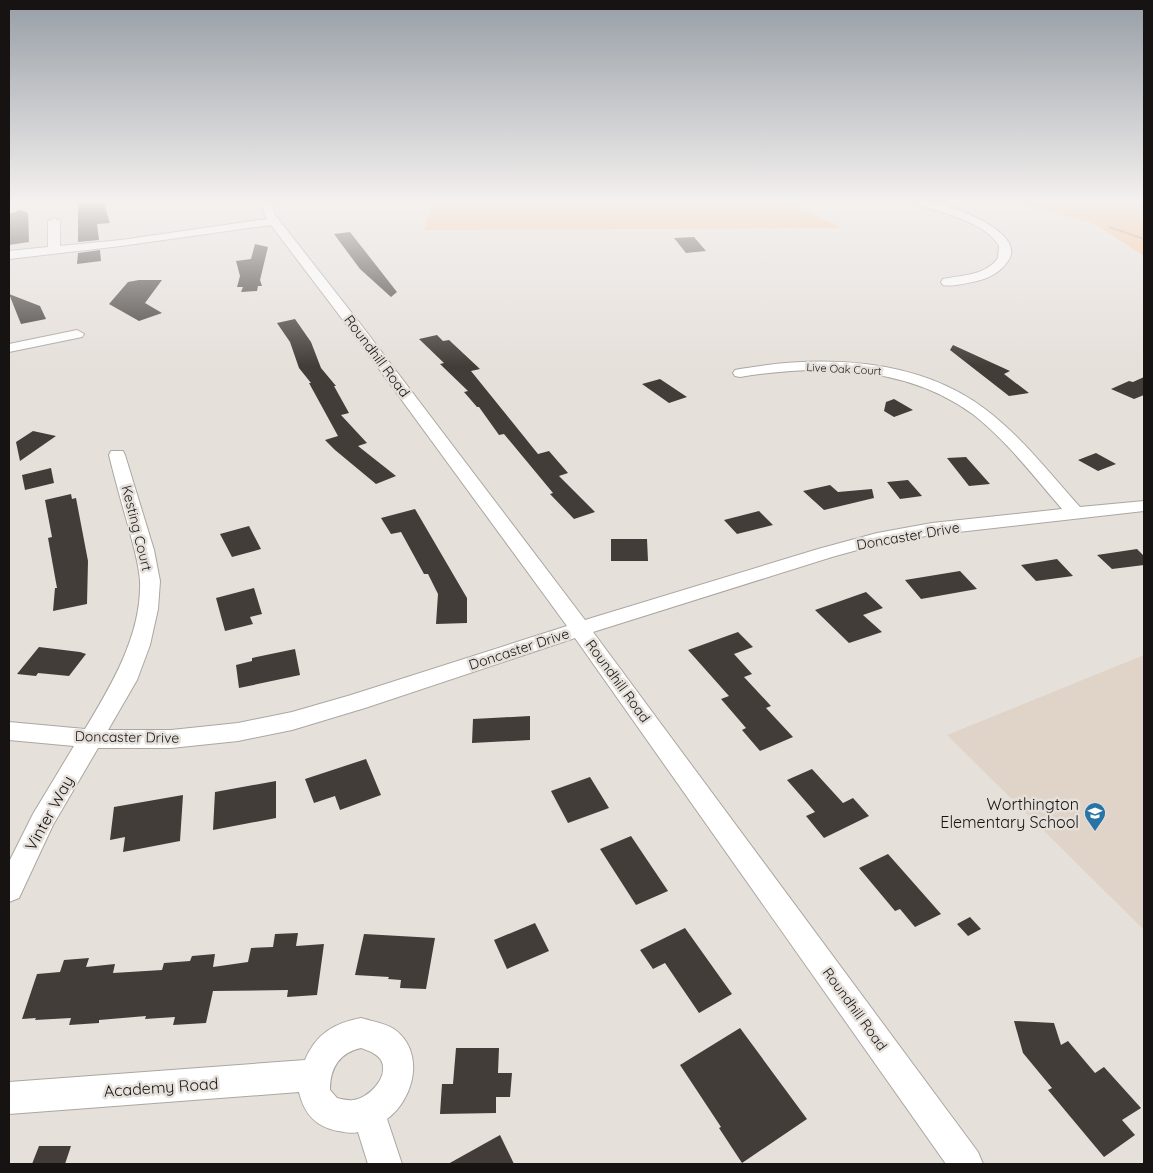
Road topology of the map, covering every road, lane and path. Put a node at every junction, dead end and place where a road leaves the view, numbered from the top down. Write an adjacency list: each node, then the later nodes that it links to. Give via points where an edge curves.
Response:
1 (304, 257): 10 (street, Roundhill Road)
2 (1005, 257): 3 (street, via 996,268 970,279)
3 (947, 282)
4 (78, 334): 5 (street)
5 (9, 348)
6 (740, 373): 9 (street, Live Oak Court, via 779,367 863,368 888,371 938,387 994,425)
7 (117, 455): 12 (street, Kesting Court, via 144,550 150,581 148,609 126,680)
8 (1144, 506): 9 (street, Doncaster Drive)
9 (1075, 513): 10 (street, Doncaster Drive, via 932,529 876,539)
10 (580, 629): 12 (street, Doncaster Drive, via 292,721 171,740); 18 (street, Roundhill Road)
11 (9, 731): 12 (street, Doncaster Drive)
12 (93, 739): 13 (street, Vinter Way, via 42,821)
13 (9, 890)
14 (314, 1075): 15 (street, Academy Road); 16 (street, via 314,1089 319,1102 329,1112 349,1118); 16 (street, via 321,1057 332,1044 346,1036 361,1033 385,1039 394,1050 399,1066 398,1080 386,1101)
15 (9, 1098)
16 (369, 1114): 17 (street)
17 (385, 1164)
18 (966, 1164)

